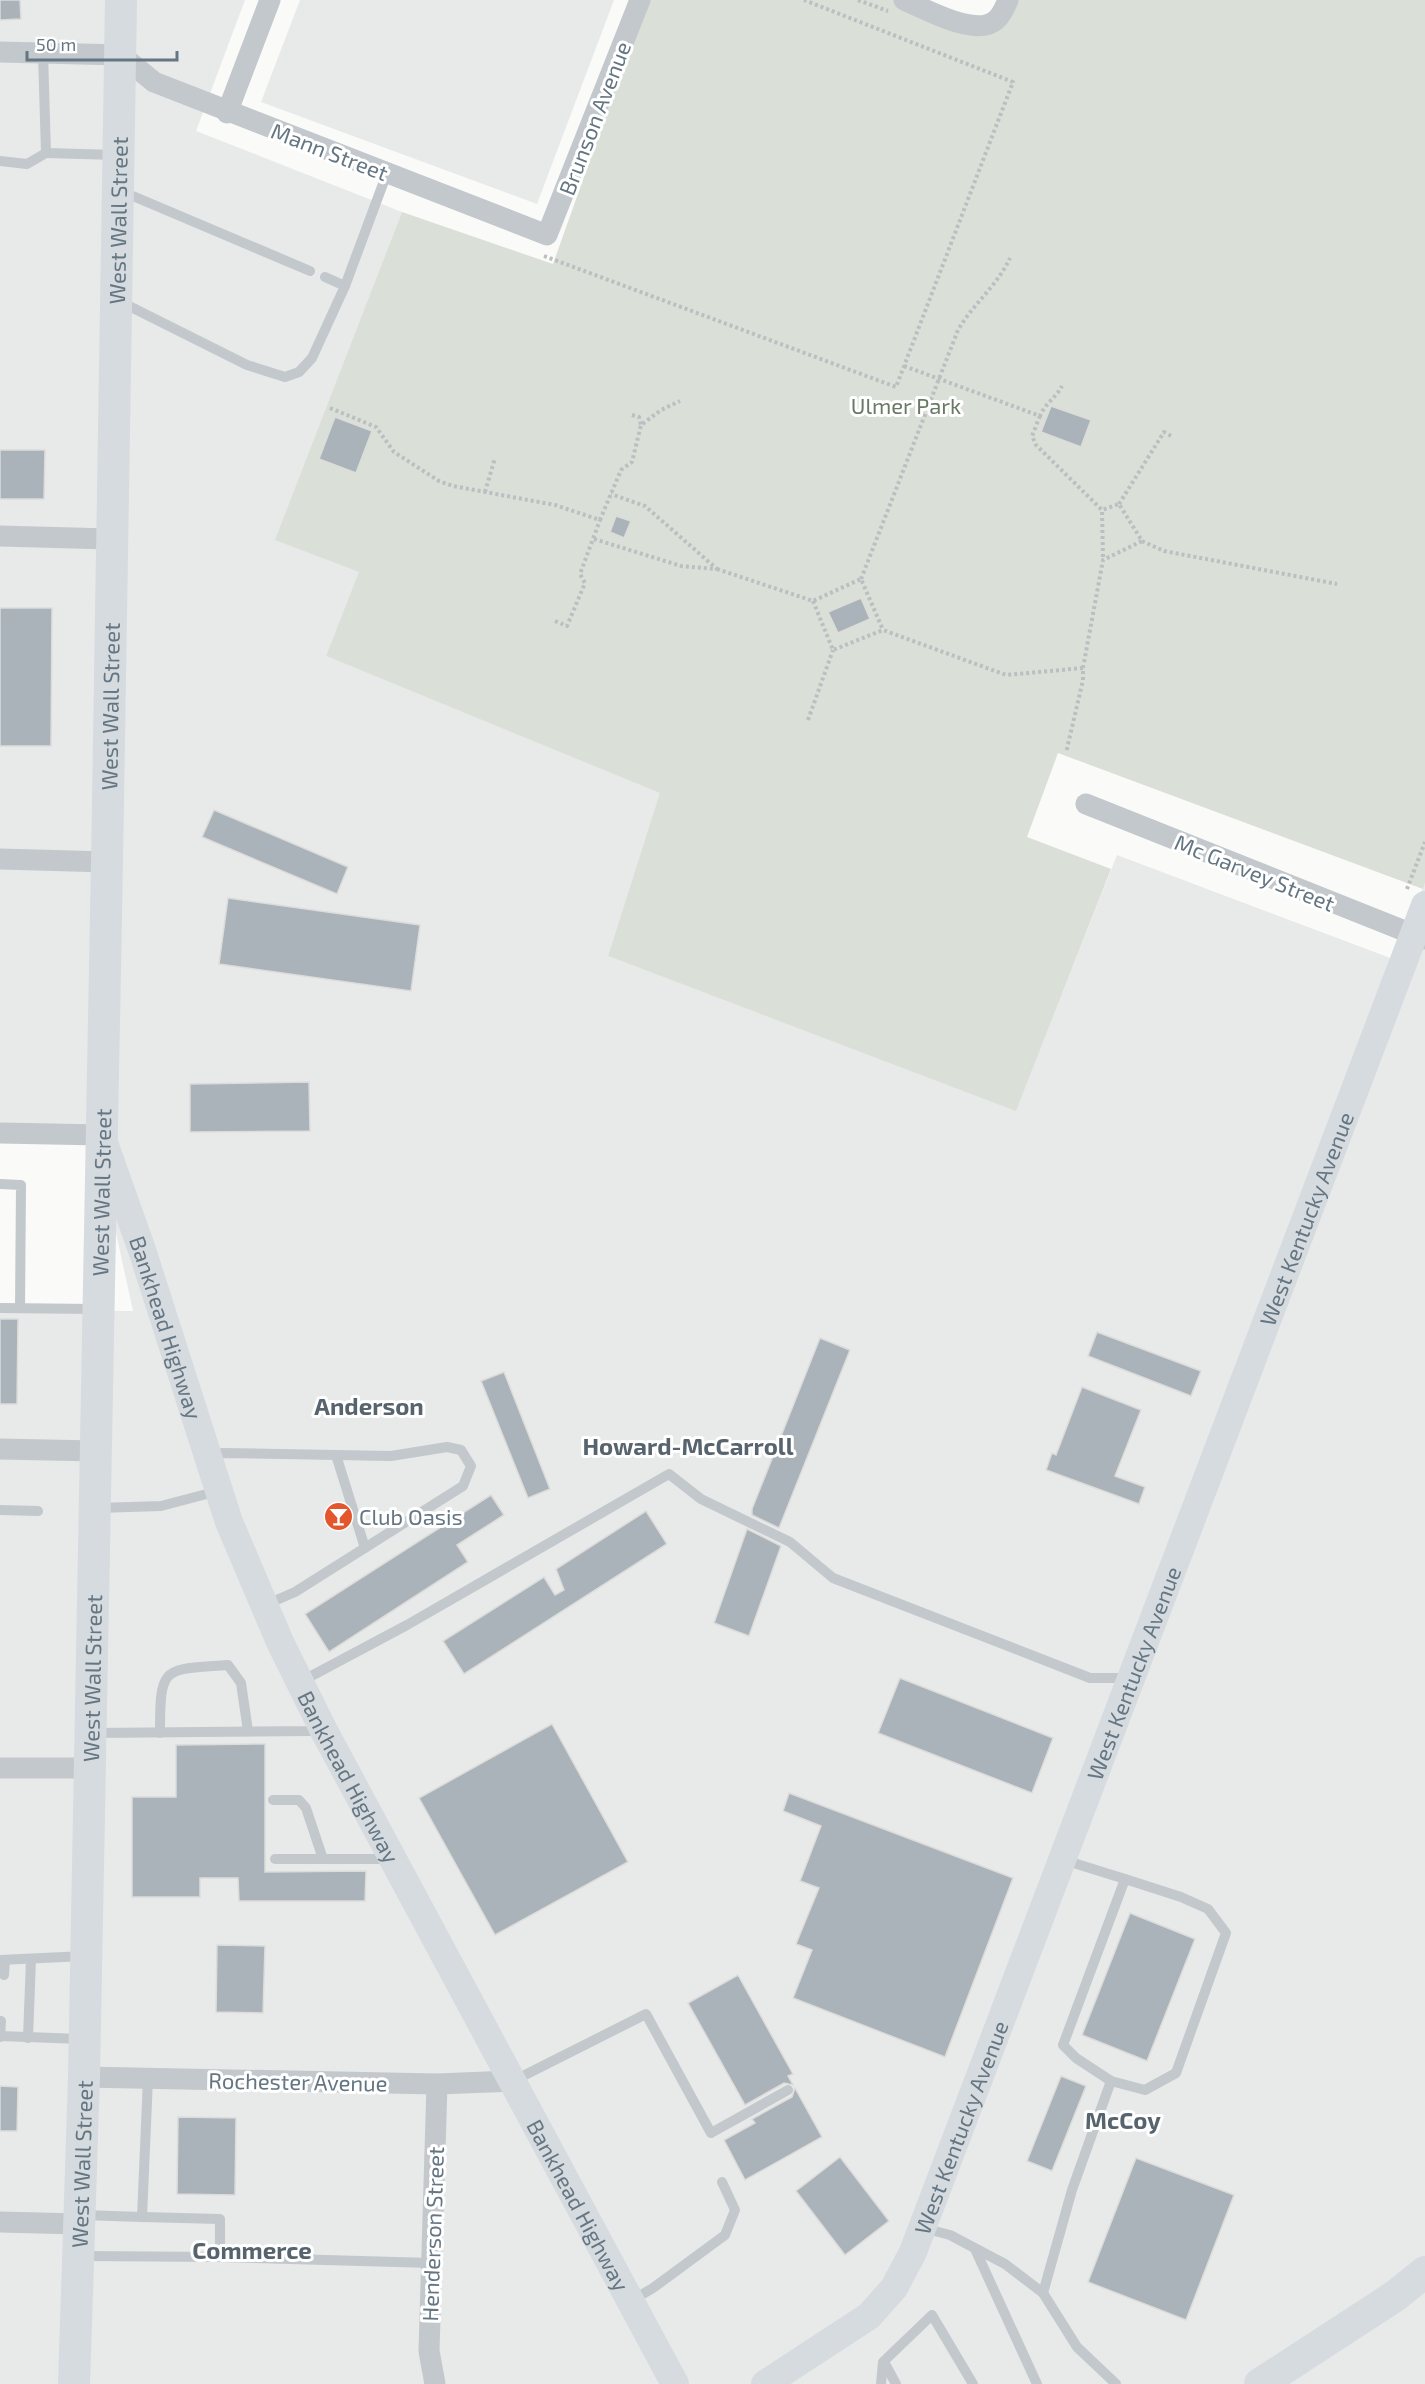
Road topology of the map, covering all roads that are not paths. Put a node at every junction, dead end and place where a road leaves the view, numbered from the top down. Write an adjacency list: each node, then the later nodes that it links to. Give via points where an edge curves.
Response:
1 (121, 0): 8 (main road, West Wall Street)
2 (270, 0): 9 (street)
3 (640, 0): 15 (street, Brunson Avenue)
4 (904, 0): 5 (street, via 970,26 985,27 1002,13)
5 (1008, 0)
6 (0, 52): 7 (street)
7 (43, 53): 8 (street); 10 (lane)
8 (121, 55): 9 (street, Mann Street, via 154,82); 11 (main road, West Wall Street)
9 (227, 113): 13 (street, Mann Street)
10 (46, 153): 11 (lane); 12 (lane, via 27,164)
11 (119, 156): 14 (main road, West Wall Street)
12 (0, 161)
13 (387, 173): 15 (street, Mann Street); 18 (lane)
14 (118, 190): 16 (lane); 19 (main road, West Wall Street)
15 (547, 235)
16 (310, 271)
17 (325, 277): 18 (lane)
18 (345, 286): 19 (lane, via 312,358 299,372 285,377 247,364)
19 (116, 300): 21 (main road, West Wall Street)
20 (0, 536): 21 (street)
21 (110, 539): 24 (main road, West Wall Street)
22 (1086, 804): 26 (street, Mc Garvey Street)
23 (0, 859): 24 (street)
24 (107, 862): 28 (main road, West Wall Street)
25 (1415, 899): 26 (street, West Kentucky Avenue)
26 (1419, 937): 43 (street, West Kentucky Avenue)
27 (0, 1133): 28 (street)
28 (102, 1135): 32 (main road, West Wall Street); 36 (street, Bankhead Highway)
29 (0, 1184): 31 (lane, via 21,1185)
30 (0, 1308): 31 (lane)
31 (20, 1308): 32 (lane)
32 (98, 1309): 34 (main road, West Wall Street)
33 (0, 1449): 34 (street)
34 (95, 1451): 38 (main road, West Wall Street)
35 (336, 1455): 36 (lane, via 222,1453); 41 (lane); 41 (lane, via 391,1456 447,1447 461,1450 471,1466 463,1486)
36 (208, 1460): 37 (street, Bankhead Highway)
37 (219, 1491): 38 (lane, via 161,1506); 42 (street, Bankhead Highway)
38 (94, 1508): 48 (main road, West Wall Street)
39 (0, 1510): 40 (lane)
40 (38, 1511)
41 (365, 1548): 42 (lane, via 295,1592)
42 (264, 1605): 44 (street, Bankhead Highway)
43 (1131, 1678): 44 (lane, via 1090,1678 833,1578 790,1542 701,1498 669,1474); 55 (street, West Kentucky Avenue)
44 (300, 1683): 45 (street, Bankhead Highway)
45 (321, 1725): 46 (lane, via 310,1731); 54 (street, Bankhead Highway)
46 (248, 1731): 47 (lane); 47 (lane, via 241,1683 228,1665 176,1669 165,1679 160,1691)
47 (160, 1732): 48 (lane)
48 (89, 1733): 50 (main road, West Wall Street)
49 (0, 1768): 50 (street)
50 (89, 1768): 57 (main road, West Wall Street)
51 (273, 1800): 53 (lane, via 299,1800 306,1808)
52 (274, 1859): 53 (lane)
53 (323, 1859): 54 (lane)
54 (394, 1859): 67 (street, Bankhead Highway)
55 (1062, 1859): 56 (lane); 75 (street, West Kentucky Avenue)
56 (1125, 1879): 68 (lane, via 1063,2045); 68 (lane, via 1208,1909 1226,1933 1176,2073 1145,2090)
57 (86, 1956): 58 (lane); 64 (main road, West Wall Street)
58 (31, 1959): 59 (lane); 63 (lane)
59 (3, 1960): 60 (lane)
60 (4, 1974)
61 (1, 2021): 62 (lane)
62 (0, 2036): 63 (lane)
63 (28, 2038): 64 (lane)
64 (84, 2039): 65 (main road, West Wall Street)
65 (84, 2077): 66 (street, Rochester Avenue); 73 (main road, West Wall Street)
66 (148, 2078): 69 (street, Rochester Avenue); 72 (lane)
67 (513, 2081): 69 (street, Rochester Avenue); 70 (lane, via 646,2014 711,2133); 82 (street, Bankhead Highway)
68 (1111, 2081): 81 (lane, via 1072,2190)
69 (436, 2084): 79 (street, Henderson Street)
70 (788, 2090)
71 (722, 2182): 82 (lane, via 735,2210 725,2235)
72 (142, 2217): 73 (lane); 78 (lane, via 220,2219)
73 (79, 2220): 74 (street); 77 (main road, West Wall Street)
74 (0, 2222)
75 (922, 2228): 76 (lane, via 950,2235); 87 (street, West Kentucky Avenue, via 894,2288 869,2316)
76 (975, 2249): 81 (lane, via 1005,2264); 91 (lane)
77 (78, 2256): 78 (lane); 84 (main road, West Wall Street)
78 (220, 2257): 79 (lane)
79 (432, 2263): 85 (street, Henderson Street, via 429,2351)
80 (1425, 2272): 93 (main road, via 1395,2296)
81 (1043, 2293): 92 (lane, via 1077,2348)
82 (631, 2301): 86 (street, Bankhead Highway)
83 (884, 2362): 88 (lane); 89 (lane); 90 (lane, via 932,2315)
84 (74, 2384)
85 (435, 2384)
86 (675, 2384)
87 (765, 2384)
88 (881, 2384)
89 (896, 2384)
90 (973, 2384)
91 (1037, 2384)
92 (1116, 2384)
93 (1260, 2384)

